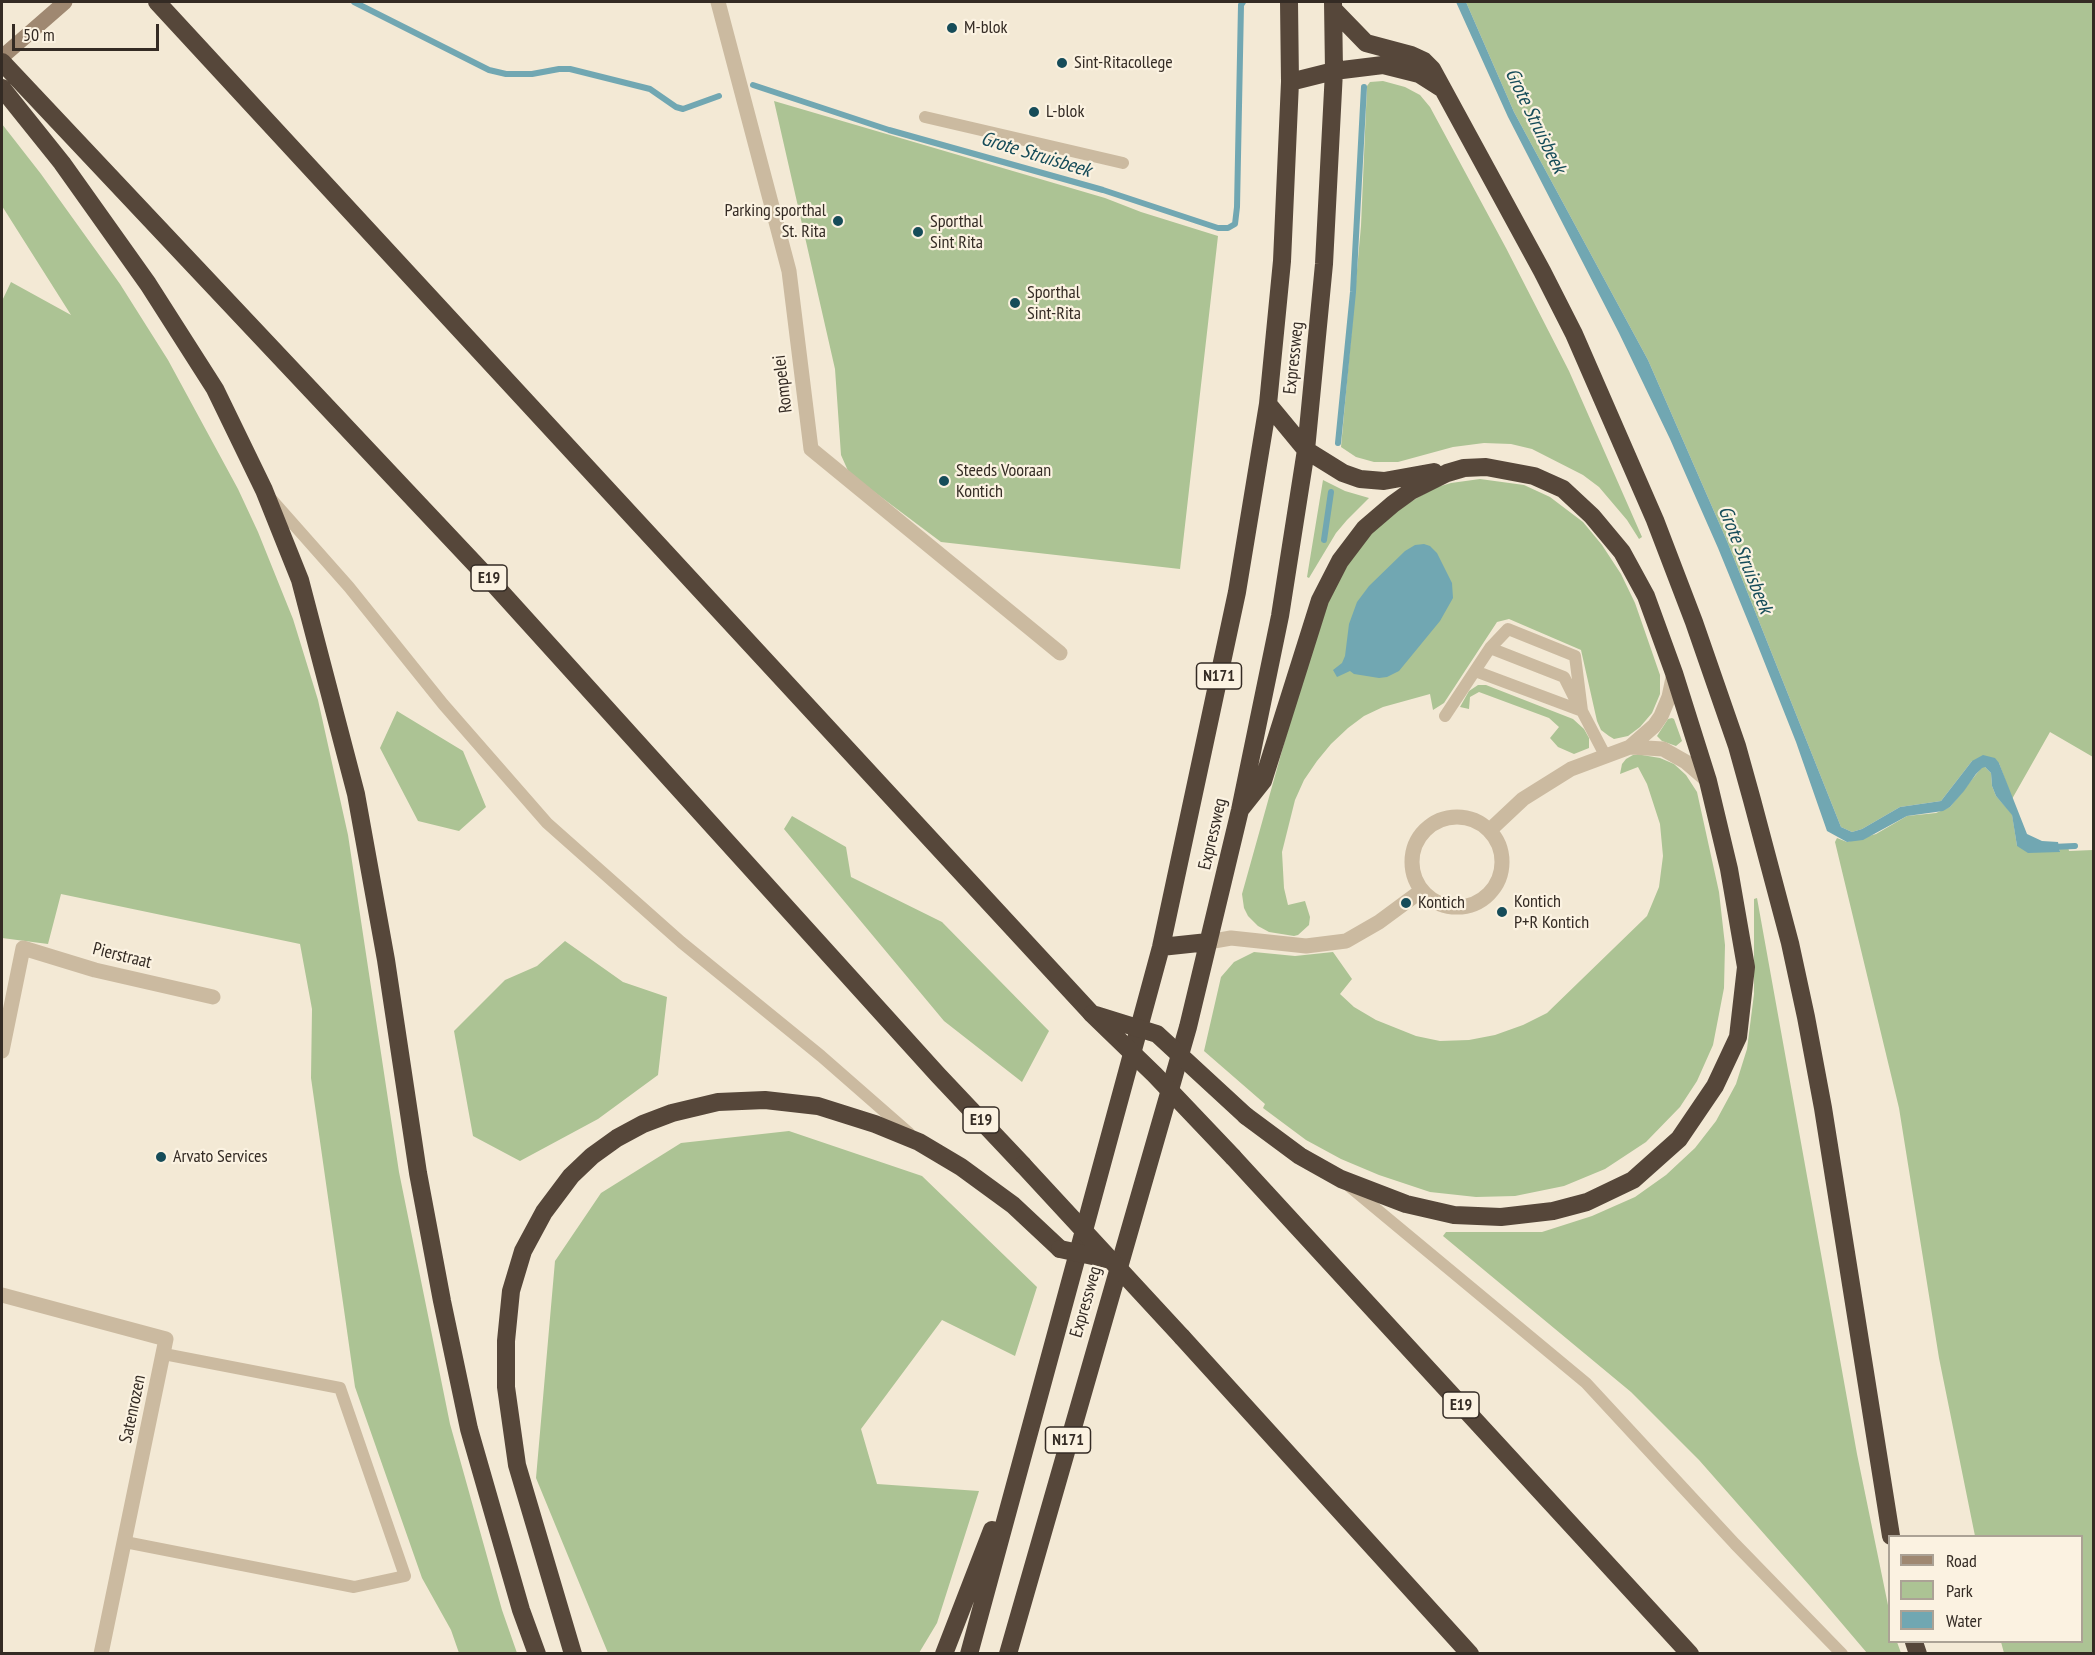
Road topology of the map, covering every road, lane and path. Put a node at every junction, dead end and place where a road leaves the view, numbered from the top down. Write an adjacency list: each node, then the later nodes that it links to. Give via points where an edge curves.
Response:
1 (65, 2): 6 (street)
2 (158, 2): 34 (highway, E19)
3 (718, 2): 20 (street, Rompelei, via 789,271 811,449)
4 (1289, 2): 9 (highway, Expressweg / N171)
5 (1334, 6): 8 (highway, Expressweg / N171); 11 (highway, via 1366,43 1424,61)
6 (2, 57)
7 (2, 62): 12 (highway, E19)
8 (1334, 71): 9 (highway); 11 (highway, via 1392,66 1426,77); 16 (highway, Expressweg / N171, via 1324,264)
9 (1290, 82): 15 (highway, Expressweg / N171, via 1282,261)
10 (2, 88): 12 (highway)
11 (1444, 91): 42 (highway, via 1542,271 1592,374 1674,567 1737,746 1772,872 1808,1028)
12 (22, 98): 18 (highway, via 215,389); 38 (highway, E19, bridge, via 491,581 938,1076)
13 (925, 117): 14 (lane)
14 (1123, 163)
15 (1268, 404): 16 (highway); 32 (highway, Expressweg / N171, via 1237,592)
16 (1306, 450): 17 (highway, via 1335,469 1360,478 1384,481); 28 (highway, Expressweg / N171, via 1280,615)
17 (1447, 473): 22 (highway, via 1486,467 1520,472 1548,482 1576,500 1622,552 1640,583); 28 (highway, via 1383,511 1340,561 1316,610 1263,781)
18 (264, 490): 36 (lane, via 547,823); 45 (highway, via 300,580 356,794 444,1313 469,1430)
19 (1491, 648): 21 (lane); 23 (lane, via 1564,677); 23 (lane, via 1508,629 1575,656)
20 (1060, 653)
21 (1475, 671): 23 (lane); 24 (lane)
22 (1674, 673): 25 (street, via 1661,716); 27 (highway)
23 (1582, 711): 26 (lane)
24 (1445, 716)
25 (1630, 747): 26 (street); 27 (street, via 1663,749)
26 (1606, 757): 29 (street, via 1571,769 1523,799)
27 (1708, 781): 37 (highway, via 1746,967 1738,1037 1715,1086 1679,1139 1634,1180 1587,1202 1553,1211 1501,1217 1454,1215 1406,1204)
28 (1240, 810): 31 (highway, Expressweg / N171)
29 (1490, 830): 30 (street, via 1475,820 1455,817 1426,828 1413,846 1411,867); 30 (street, via 1501,852 1502,868 1488,896 1476,904 1448,908)
30 (1421, 891): 31 (street, via 1346,941 1306,946 1231,938)
31 (1208, 942): 32 (highway); 49 (highway, Expressweg / N171, via 1188,1027)
32 (1161, 947): 41 (highway, Expressweg / N171)
33 (213, 997): 35 (street, Pierstraat, via 95,970 23,948)
34 (1092, 1014): 37 (highway, bridge, via 1157,1034 1246,1116 1300,1156); 51 (highway, E19, bridge, via 1233,1157)
35 (2, 1051)
36 (919, 1143): 38 (highway, bridge, via 961,1167 1013,1205 1060,1249); 46 (highway, via 818,1106 765,1100 718,1102 672,1113 617,1138 571,1176 544,1212 524,1251 511,1292 506,1387 517,1465)
37 (1341, 1179): 52 (lane, via 1586,1383)
38 (1111, 1260): 50 (highway, E19, bridge)
39 (2, 1295): 40 (street, via 166,1339)
40 (164, 1354): 43 (street, Satenrozen); 43 (lane, via 340,1388 405,1576 354,1587)
41 (1014, 1486): 47 (highway, via 987,1541); 48 (highway, Expressweg / N171)
42 (1891, 1535)
43 (125, 1542): 44 (street, Satenrozen)
44 (101, 1653)
45 (537, 1653)
46 (573, 1653)
47 (944, 1653)
48 (969, 1653)
49 (1008, 1653)
50 (1470, 1653)
51 (1689, 1653)
52 (1842, 1653)

